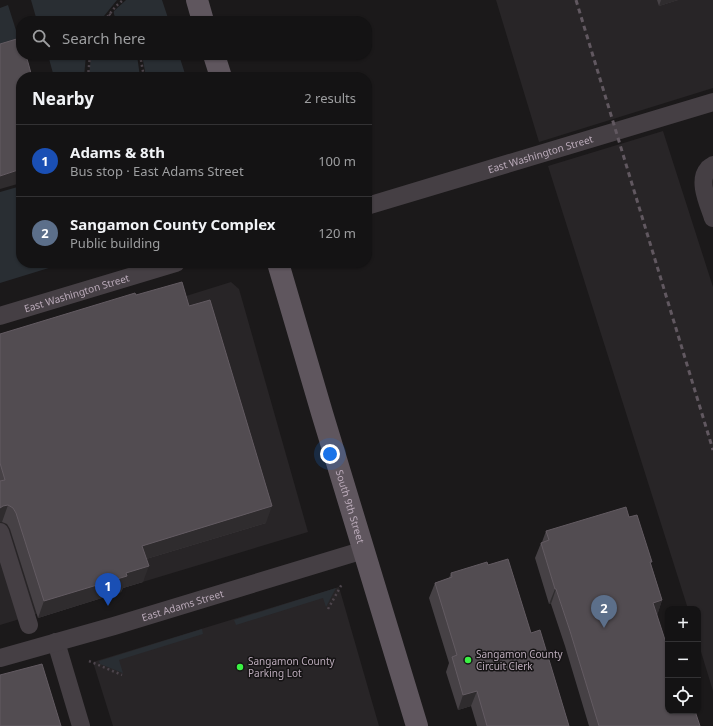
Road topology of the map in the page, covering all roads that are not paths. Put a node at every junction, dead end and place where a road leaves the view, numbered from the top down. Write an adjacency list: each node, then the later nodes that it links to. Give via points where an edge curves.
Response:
1 (197, 0): 2 (main road)
2 (202, 16)
3 (216, 60): 4 (main road)
4 (219, 72)
5 (713, 102): 7 (street, East Washington Street)
6 (713, 165): 8 (street, via 703,179 704,191)
7 (372, 204)
8 (713, 218)
9 (159, 268): 11 (street, East Washington Street)
10 (279, 268): 13 (main road, South 9th Street)
11 (0, 316)
12 (0, 532): 14 (street)
13 (364, 550): 15 (street, East Adams Street); 18 (main road, South 9th Street)
14 (29, 625)
15 (56, 642): 16 (street, East Adams Street); 17 (street)
16 (0, 658)
17 (81, 726)
18 (417, 726)

